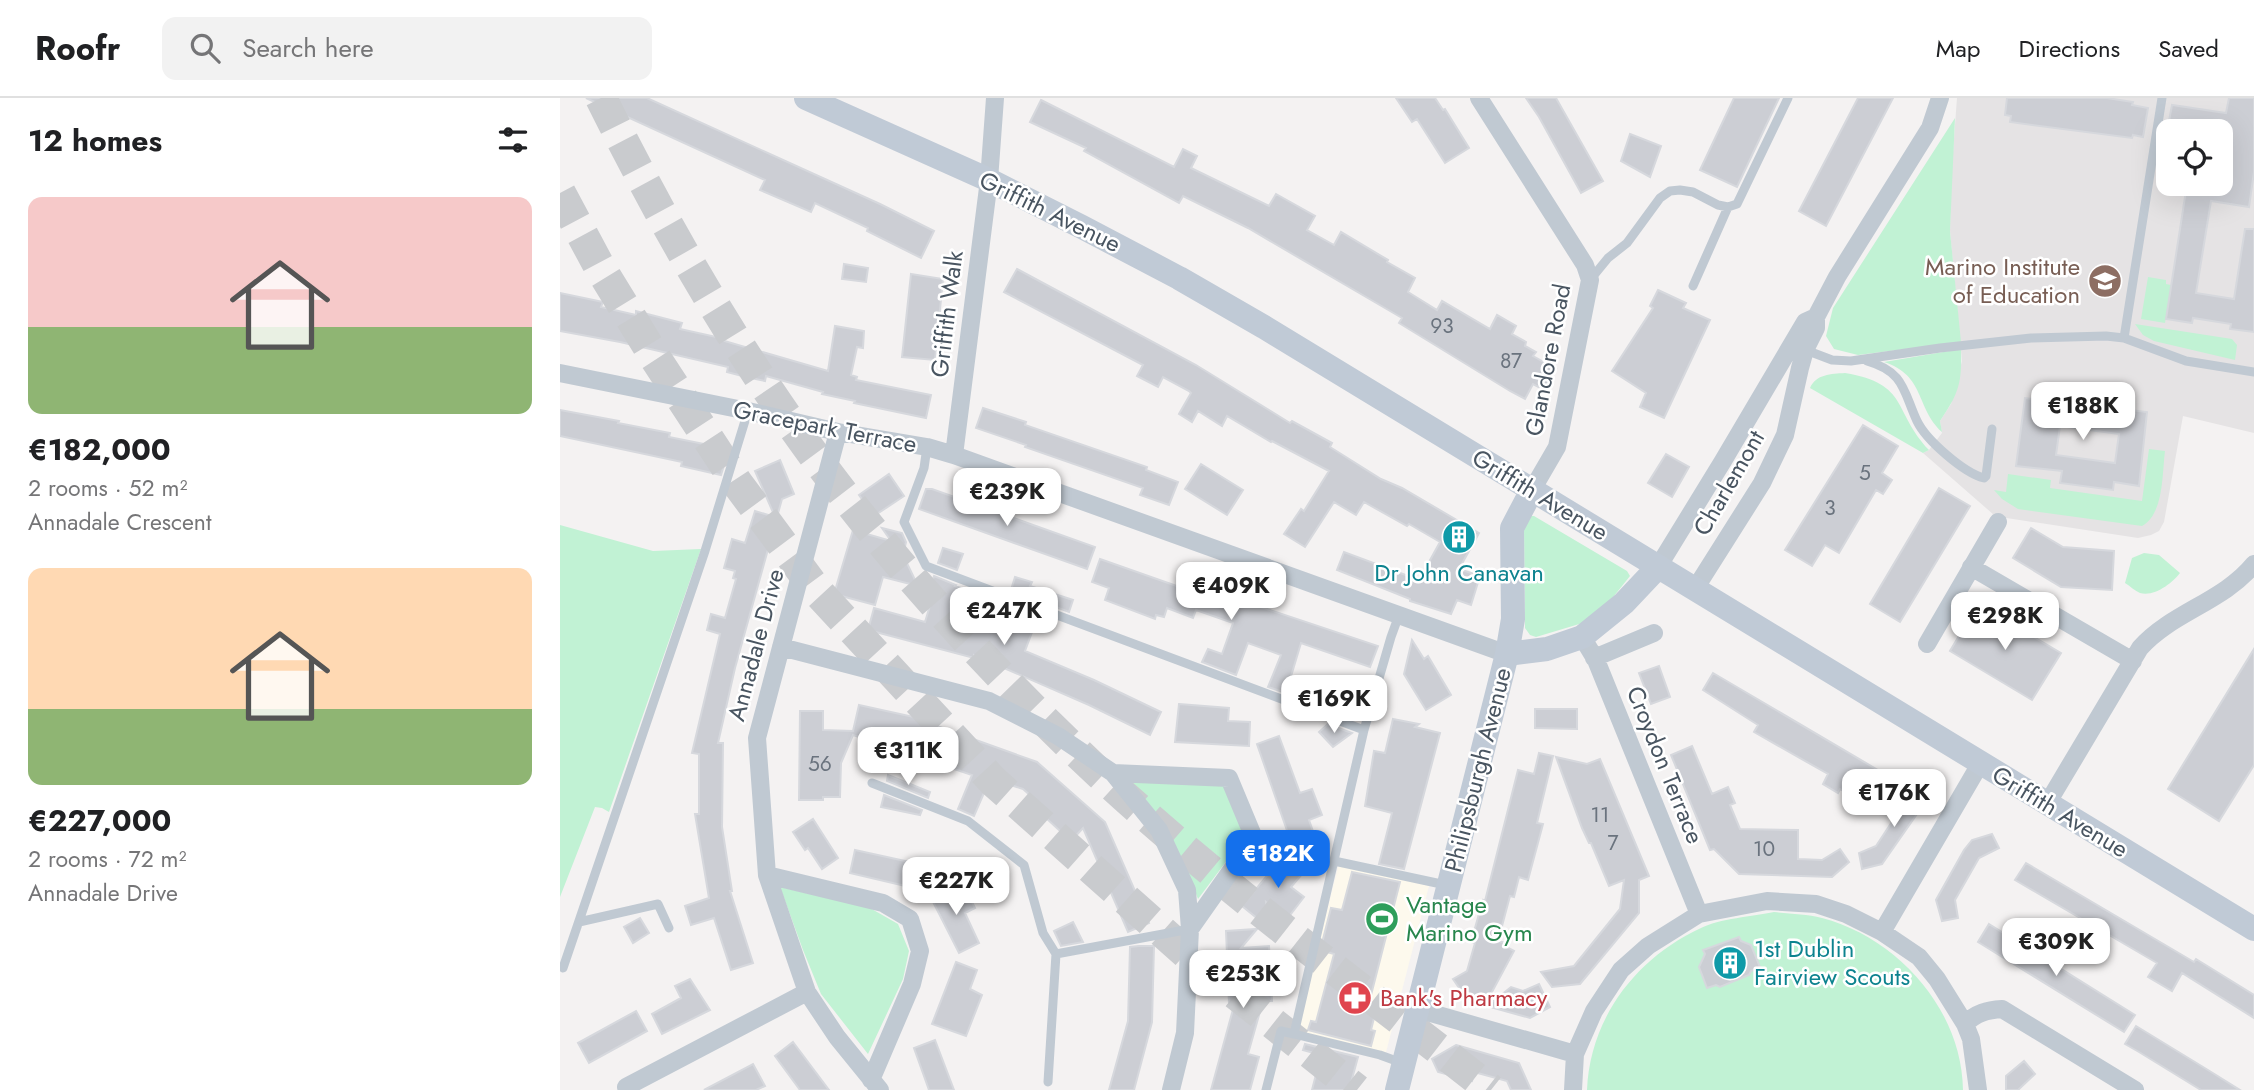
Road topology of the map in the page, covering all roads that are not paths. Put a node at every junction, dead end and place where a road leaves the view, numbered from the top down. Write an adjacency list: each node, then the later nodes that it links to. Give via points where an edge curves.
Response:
1 (806, 98): 7 (main road, Griffith Avenue)
2 (995, 98): 7 (street, Griffith Walk)
3 (1479, 98): 9 (street, Glandore Road, via 1585,265)
4 (1788, 98): 8 (lane, via 1742,197)
5 (1940, 98): 12 (street, Charlemont, via 1930,128 1837,277 1816,317 1816,328)
6 (2162, 98): 11 (lane)
7 (989, 180): 20 (street, Griffith Walk); 21 (main road, Griffith Avenue, via 1179,278)
8 (1728, 207): 9 (lane, via 1692,192 1670,191); 10 (lane)
9 (1590, 280): 21 (street, Glandore Road, via 1558,447)
10 (1693, 286)
11 (2124, 338): 13 (lane, via 2031,338); 14 (lane, via 2186,361)
12 (1799, 346): 13 (lane, via 1832,360); 23 (street, Charlemont); 26 (street, Charlemont, via 1785,435 1762,483)
13 (1865, 360): 17 (lane, via 1899,378 1918,423 1934,443 1975,476 1986,476)
14 (2254, 372)
15 (560, 373): 16 (street, Gracepark Terrace)
16 (748, 411): 18 (street, Gracepark Terrace); 43 (lane)
17 (1992, 429)
18 (838, 432): 19 (street, Gracepark Terrace); 30 (street, Annadale Drive)
19 (927, 447): 20 (street, Gracepark Terrace); 34 (lane, via 904,523 926,566)
20 (954, 455): 27 (street, Gracepark Terrace)
21 (1532, 490): 23 (main road, Griffith Avenue); 32 (main road, Philipsburgh Avenue, via 1512,528 1513,620)
22 (1997, 522): 24 (street)
23 (1658, 567): 26 (main road, Griffith Avenue); 31 (main road, Gracepark Terrace)
24 (1971, 567): 29 (street); 33 (street)
25 (2252, 570): 33 (street, via 2226,591 2153,634)
26 (1695, 589): 35 (main road, Griffith Avenue)
27 (1399, 615): 32 (street, Gracepark Terrace); 34 (lane)
28 (1654, 633): 31 (street)
29 (1927, 644)
30 (781, 647): 36 (street, via 989,701 1058,736); 40 (street, Annadale Drive, via 757,738)
31 (1588, 647): 32 (main road, Gracepark Terrace); 42 (street, Croydon Terrace)
32 (1507, 654): 41 (main road, Philipsburgh Avenue)
33 (2133, 661): 38 (street)
34 (1364, 730): 39 (lane)
35 (1980, 764): 38 (main road, Griffith Avenue); 47 (street)
36 (1113, 773): 45 (street, via 1159,830 1187,890); 45 (street, via 1229,778 1255,838)
37 (872, 783): 48 (lane, via 968,821 1024,866 1043,933)
38 (2047, 804): 46 (main road, Griffith Avenue)
39 (1334, 861): 41 (lane); 53 (lane)
40 (767, 875): 50 (street, Annadale Drive); 57 (street, Annadale Drive, via 883,903 910,919 920,951)
41 (1449, 885): 51 (main road, Philipsburgh Avenue)
42 (1699, 914): 47 (street, via 1767,901 1816,904); 54 (street, via 1648,946 1622,970 1594,1011)
43 (579, 922): 44 (lane, via 658,904); 49 (lane)
44 (669, 928)
45 (1191, 929): 48 (lane); 59 (street, via 1185,1033)
46 (2254, 929)
47 (1882, 932): 52 (street, via 1919,957)
48 (1056, 954): 56 (lane)
49 (563, 968)
50 (807, 992): 57 (street, Annadale Drive); 58 (street)
51 (1417, 1009): 54 (street); 55 (main road, Philipsburgh Avenue)
52 (1965, 1024): 63 (street); 64 (street, via 1989,1010 2003,1009)
53 (1294, 1034): 55 (lane); 60 (lane, via 1281,1031)
54 (1575, 1054): 62 (street)
55 (1404, 1063): 61 (main road, Philipsburgh Avenue)
56 (1048, 1082)
57 (875, 1085)
58 (626, 1087)
59 (1171, 1090)
60 (1266, 1090)
61 (1397, 1090)
62 (1573, 1090)
63 (1978, 1090)
64 (2134, 1090)

